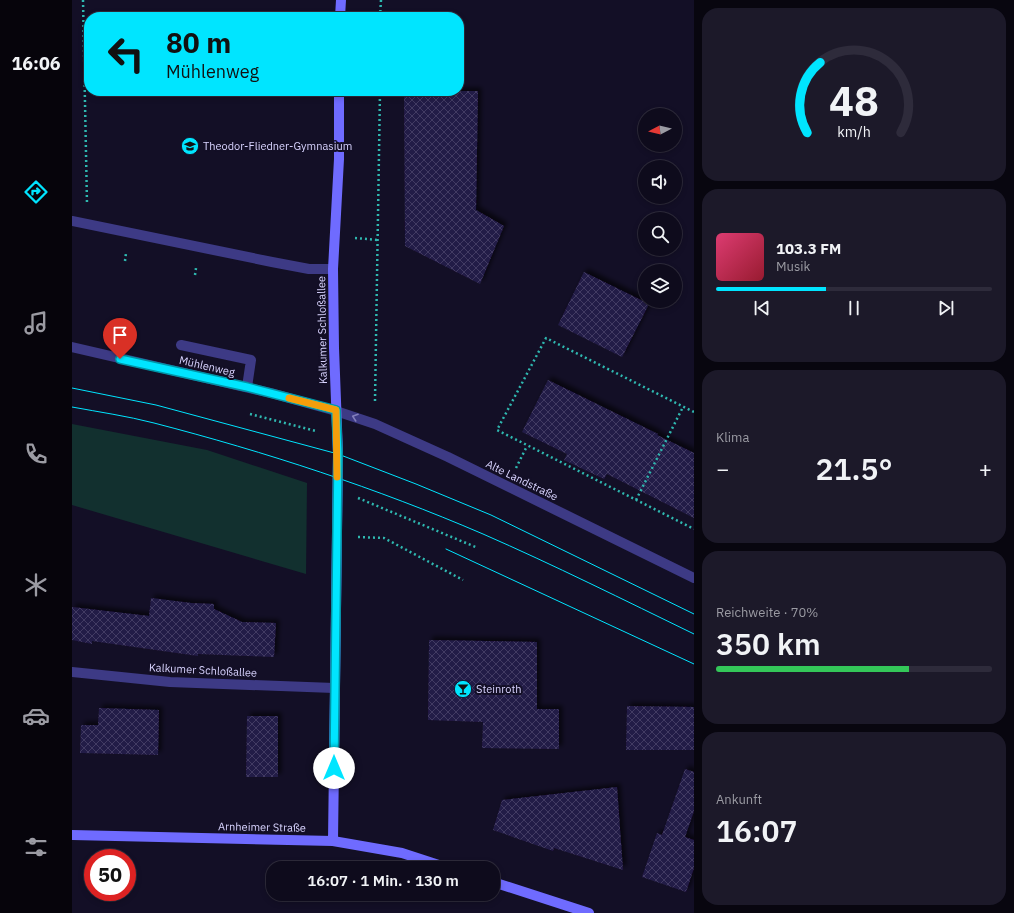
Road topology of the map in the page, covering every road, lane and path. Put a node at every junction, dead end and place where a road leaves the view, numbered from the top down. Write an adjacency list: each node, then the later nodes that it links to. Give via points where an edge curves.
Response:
1 (83, 0): 6 (path)
2 (341, 0): 4 (main road)
3 (381, 0): 5 (path)
4 (340, 12)
5 (380, 12)
6 (84, 45)
7 (85, 96): 11 (path)
8 (340, 96): 14 (main road, Kalkumer Schloßallee)
9 (380, 96): 13 (path)
10 (72, 221): 11 (street)
11 (88, 224): 14 (street, via 309,269)
12 (354, 238): 13 (path)
13 (378, 240): 22 (path)
14 (333, 269): 19 (main road, Kalkumer Schloßallee)
15 (181, 345): 17 (street, via 251,360)
16 (72, 347): 17 (street, Mühlenweg)
17 (247, 387): 19 (street, Mühlenweg)
18 (683, 407): 20 (path); 25 (path); 25 (path, via 546,338 497,430)
19 (336, 410): 22 (street, Alte Landstraße, one-way to 19); 23 (main road, Kalkumer Schloßallee)
20 (694, 412)
21 (250, 414): 23 (path)
22 (375, 424): 29 (street, Alte Landstraße, via 448,457)
23 (337, 436): 24 (main road, Kalkumer Schloßallee)
24 (337, 490): 27 (main road, Kalkumer Schloßallee); 28 (path)
25 (636, 500): 26 (path)
26 (694, 529)
27 (336, 536): 30 (path, via 384,538); 32 (main road, Kalkumer Schloßallee)
28 (478, 548)
29 (694, 578)
30 (463, 580)
31 (72, 672): 32 (street, Kalkumer Schloßallee, via 170,682)
32 (334, 688): 34 (main road, Kalkumer Schloßallee)
33 (72, 835): 34 (main road, Arnheimer Straße)
34 (333, 841): 35 (main road, Arnheimer Straße, via 402,853)
35 (427, 861)
36 (500, 884): 37 (main road)
37 (589, 913)

